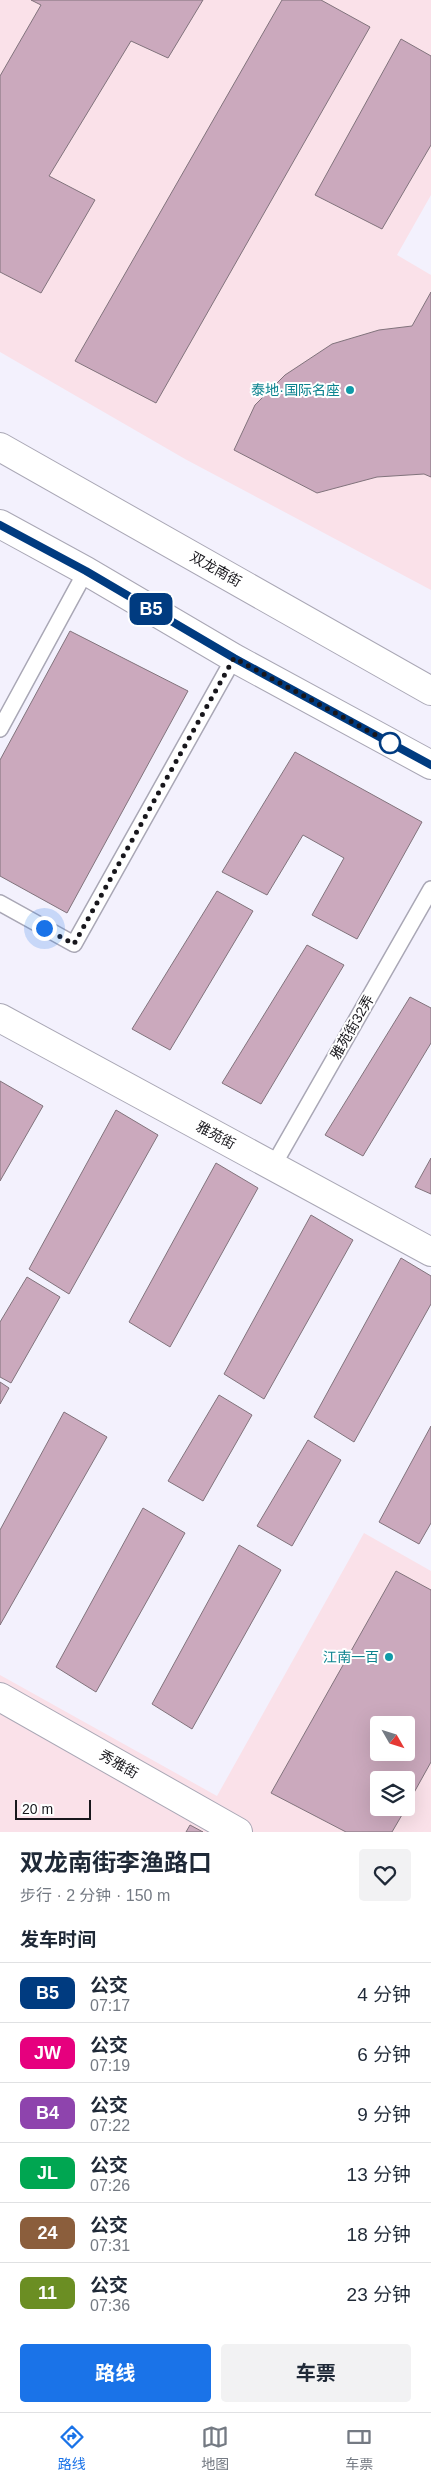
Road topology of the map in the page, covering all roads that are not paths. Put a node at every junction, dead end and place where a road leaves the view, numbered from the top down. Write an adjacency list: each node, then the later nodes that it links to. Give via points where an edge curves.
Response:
1 (0, 448): 5 (main road, 双龙南街)
2 (0, 524): 3 (main road)
3 (86, 571): 4 (main road); 6 (lane)
4 (234, 658): 7 (main road); 9 (lane, via 74,944)
5 (431, 691)
6 (0, 730)
7 (431, 765)
8 (431, 889): 11 (lane, 雅苑街32弄)
9 (0, 903)
10 (0, 1018): 11 (main road, 雅苑街)
11 (272, 1166): 12 (main road, 雅苑街)
12 (431, 1252)
13 (0, 1697): 14 (main road, 秀雅街)
14 (238, 1832)

